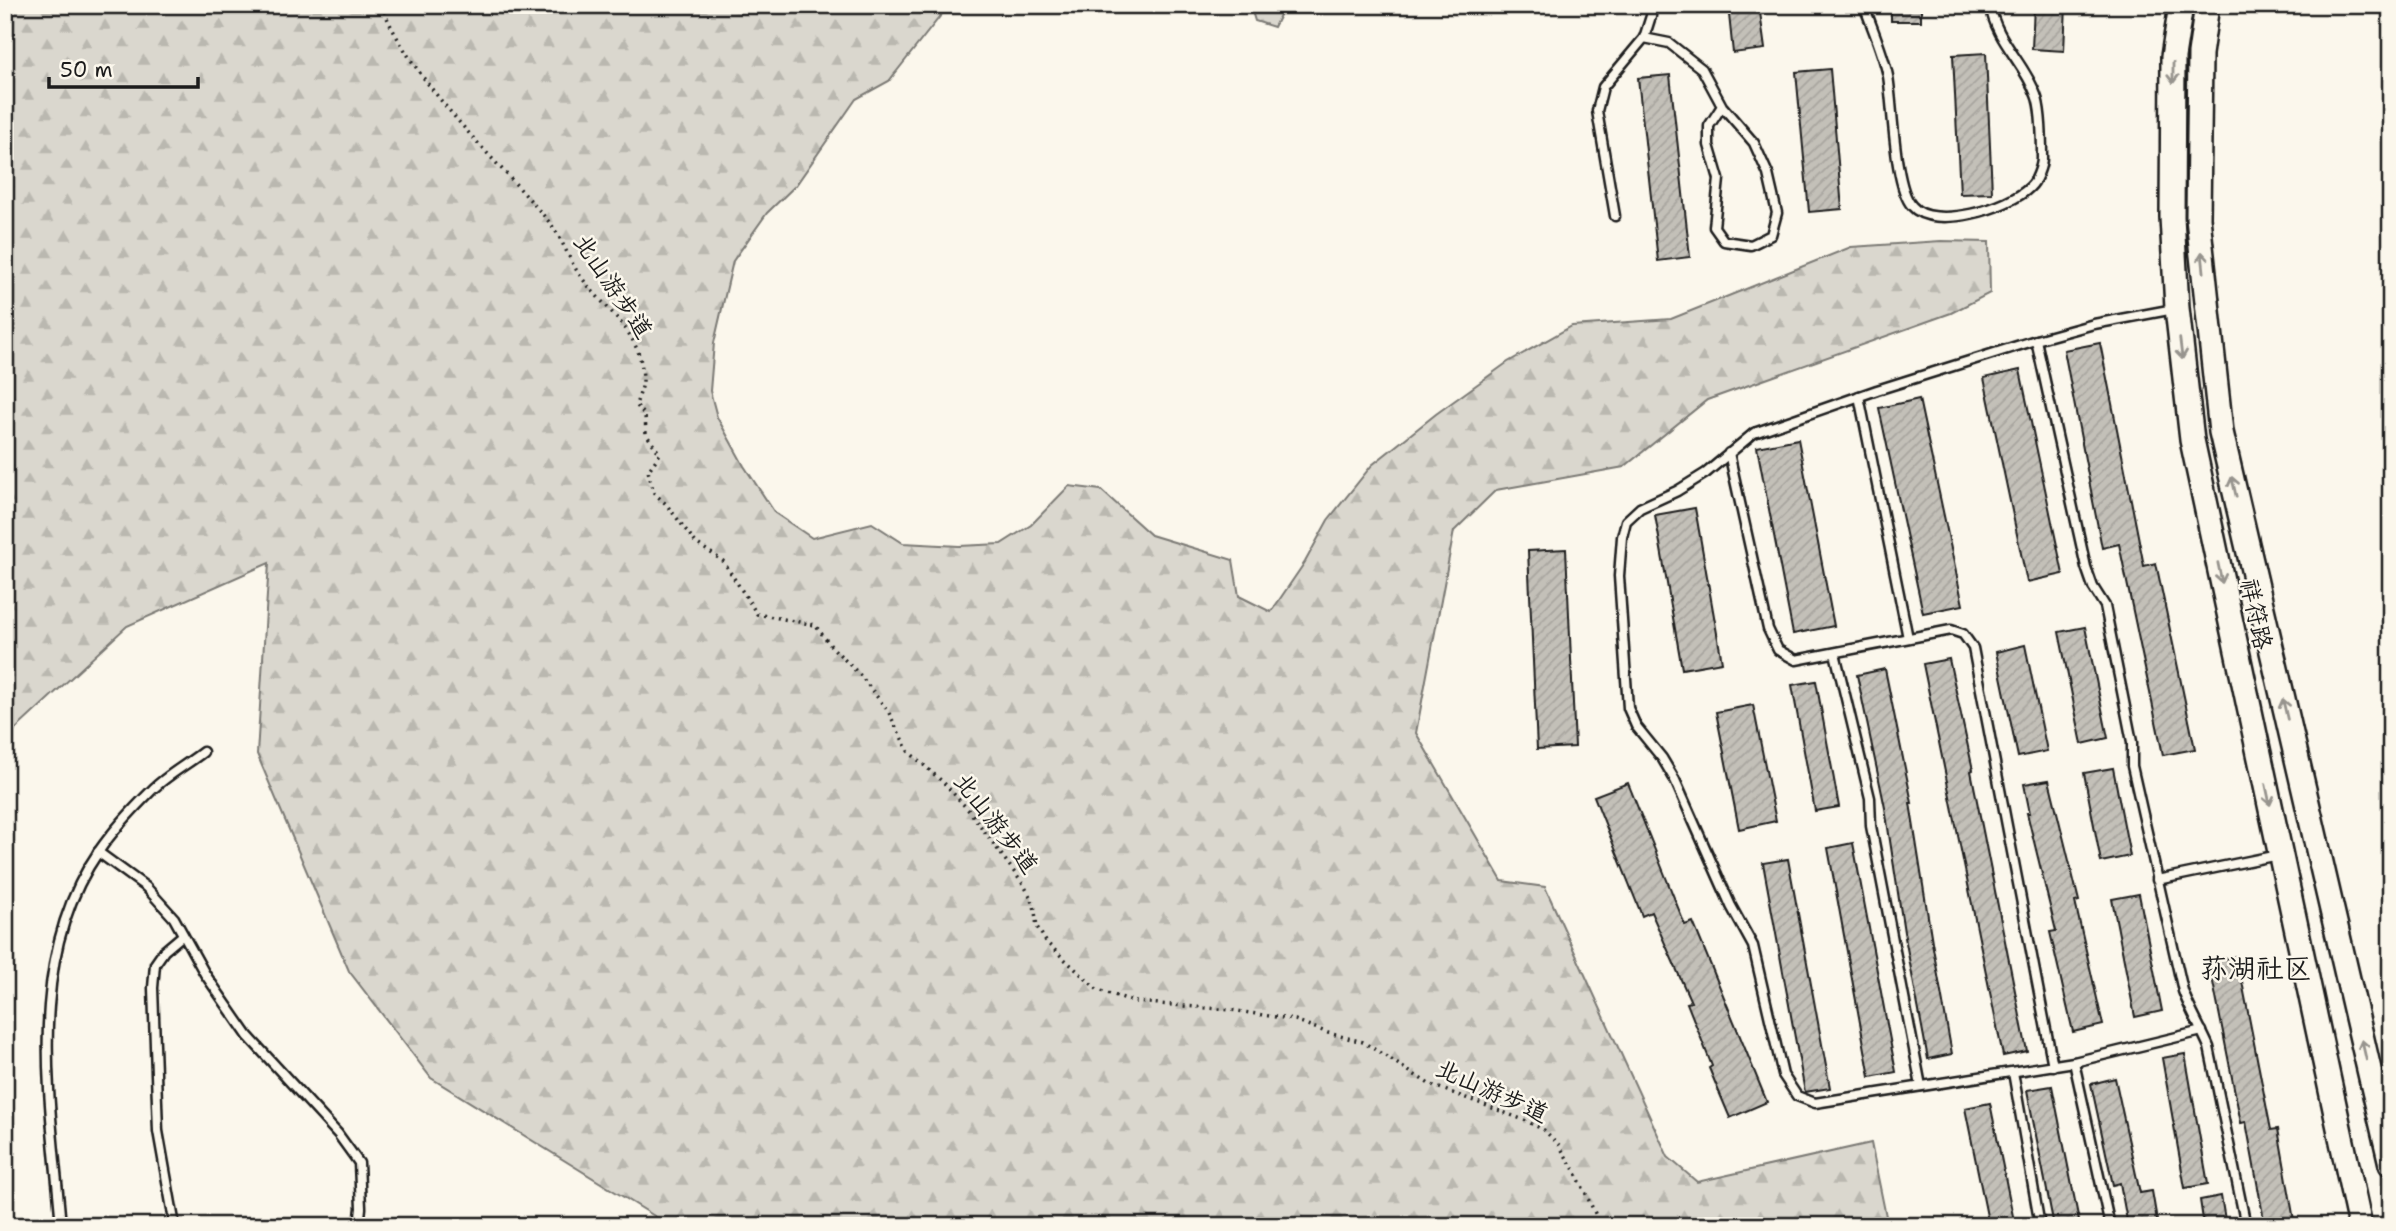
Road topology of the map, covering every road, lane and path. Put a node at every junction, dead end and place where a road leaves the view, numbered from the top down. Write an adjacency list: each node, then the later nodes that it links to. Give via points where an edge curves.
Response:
1 (382, 5): 30 (path, 北山游步道, via 426,82 552,226 577,271 632,334 643,382 636,405 645,415 646,434 660,454 648,471 654,493 696,543 723,561 757,614 814,625 861,676 888,711 908,751 971,813 1025,887 1047,943 1098,990 1136,1002 1295,1020 1363,1042 1429,1084 1544,1130 1577,1175)
2 (1652, 5): 7 (lane)
3 (1864, 5): 4 (lane, via 1887,74 1902,188 1912,206 1927,216 1955,217 2005,204 2031,187 2042,162 2037,97 2003,42)
4 (1990, 5)
5 (2181, 5): 10 (main road, 祥符路, one-way to 10, via 2173,57 2172,217)
6 (2207, 5): 26 (main road, 祥符路, one-way to 6, via 2221,432 2198,218 2200,54)
7 (1644, 38): 8 (lane, via 1669,43 1702,69); 9 (lane, via 1603,87 1597,111)
8 (1722, 106): 8 (lane, via 1754,143 1777,212 1771,234 1751,245 1724,241 1714,227 1719,179 1709,145 1709,126)
9 (1615, 215)
10 (2177, 308): 11 (lane); 18 (main road, 祥符路, one-way to 18, via 2192,440)
11 (2036, 340): 12 (lane); 19 (lane, via 2086,567 2105,606)
12 (1859, 397): 13 (lane, via 1754,433); 14 (lane)
13 (1729, 453): 15 (lane, via 1768,629 1778,650 1796,660); 25 (lane, via 1706,473 1640,508 1626,521 1619,576 1628,708 1675,780 1753,946 1783,1075 1797,1097 1815,1103)
14 (1908, 638): 15 (lane); 23 (lane, via 1951,630 1963,634 1973,648)
15 (1835, 653): 25 (lane, via 1870,799 1871,826)
16 (203, 752): 17 (lane, via 153,789)
17 (98, 852): 20 (lane, via 146,887); 27 (lane, via 72,900 52,972 48,1057)
18 (2281, 855): 19 (lane); 34 (main road, 祥符路)
19 (2157, 880): 21 (lane, via 2183,991)
20 (183, 934): 28 (lane, via 155,964 153,988 158,1131); 29 (lane, via 247,1037 338,1134 359,1163)
21 (2202, 1031): 22 (lane); 33 (lane)
22 (2074, 1062): 23 (lane); 32 (lane)
23 (2053, 1066): 24 (lane)
24 (2013, 1072): 25 (lane); 31 (lane)
25 (1921, 1086)
26 (2391, 1164)
27 (61, 1226)
28 (175, 1226)
29 (359, 1226)
30 (1601, 1226)
31 (2040, 1226)
32 (2110, 1226)
33 (2246, 1226)
34 (2360, 1226)

